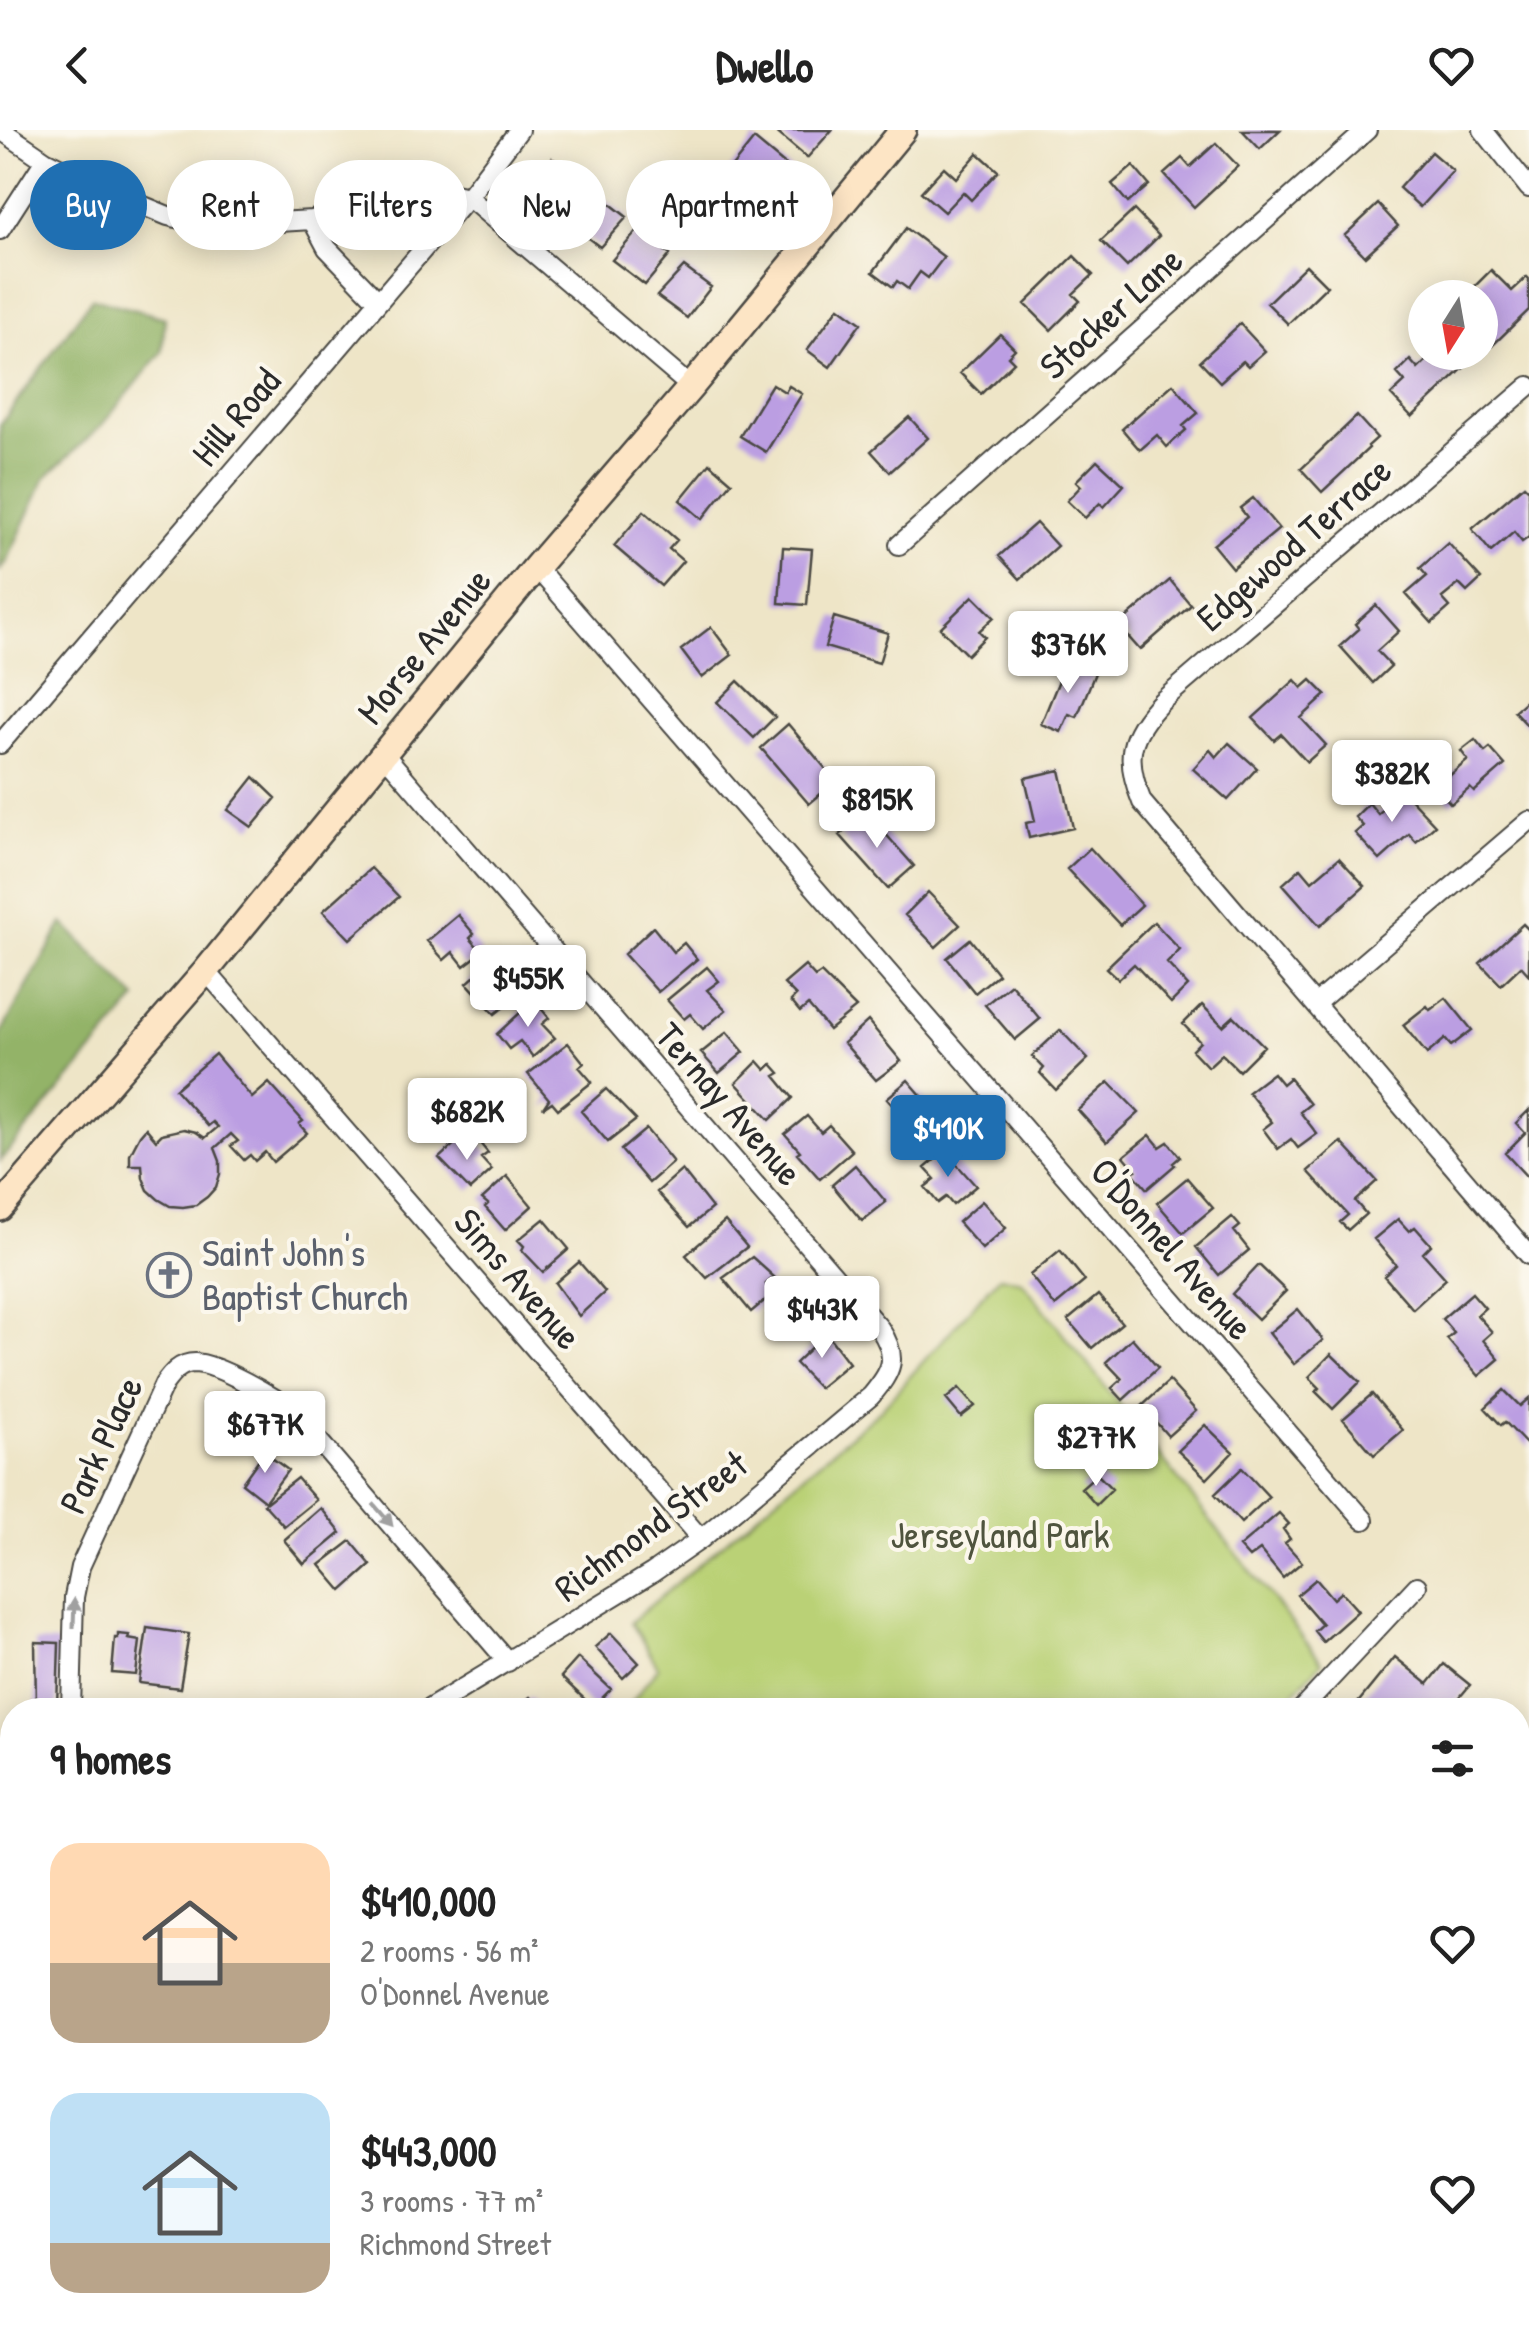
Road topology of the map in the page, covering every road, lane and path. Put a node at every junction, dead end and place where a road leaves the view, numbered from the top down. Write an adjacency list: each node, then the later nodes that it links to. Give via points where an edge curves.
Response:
1 (1, 130): 6 (street)
2 (519, 130): 9 (street, Hill Road)
3 (903, 130): 15 (street, Morse Avenue)
4 (1366, 130): 16 (street, Stocker Lane)
5 (1483, 130): 8 (street)
6 (45, 160)
7 (30, 183): 12 (street)
8 (1529, 188)
9 (468, 196): 11 (street, via 415,189); 13 (street, Hill Road); 15 (street)
10 (147, 207): 11 (street, via 212,226)
11 (312, 220): 13 (street, via 327,248)
12 (0, 230)
13 (378, 301): 18 (street, Hill Road)
14 (1529, 386): 22 (street, Edgewood Terrace, via 1162,700 1137,733 1131,764 1142,802)
15 (691, 387): 17 (street, Morse Avenue)
16 (899, 545)
17 (536, 568): 19 (street, Morse Avenue); 26 (street, O'Donnel Avenue)
18 (0, 744)
19 (384, 754): 21 (street, Morse Avenue); 25 (street, Ternay Avenue, via 880,1328 889,1342)
20 (1529, 820): 22 (street)
21 (206, 971): 23 (street, Morse Avenue); 27 (street, Sims Avenue)
22 (1315, 1004): 24 (street, Edgewood Terrace)
23 (0, 1208)
24 (1529, 1255)
25 (890, 1368): 27 (street, Richmond Street, via 871,1396)
26 (1364, 1520)
27 (701, 1539): 29 (street, Richmond Street)
28 (1418, 1586): 32 (street)
29 (508, 1662): 30 (street, Park Place, one-way to 29, via 80,1567 164,1384 173,1370 191,1363 275,1397 294,1412); 31 (street, Richmond Street)
30 (71, 1698)
31 (447, 1698)
32 (1312, 1698)

